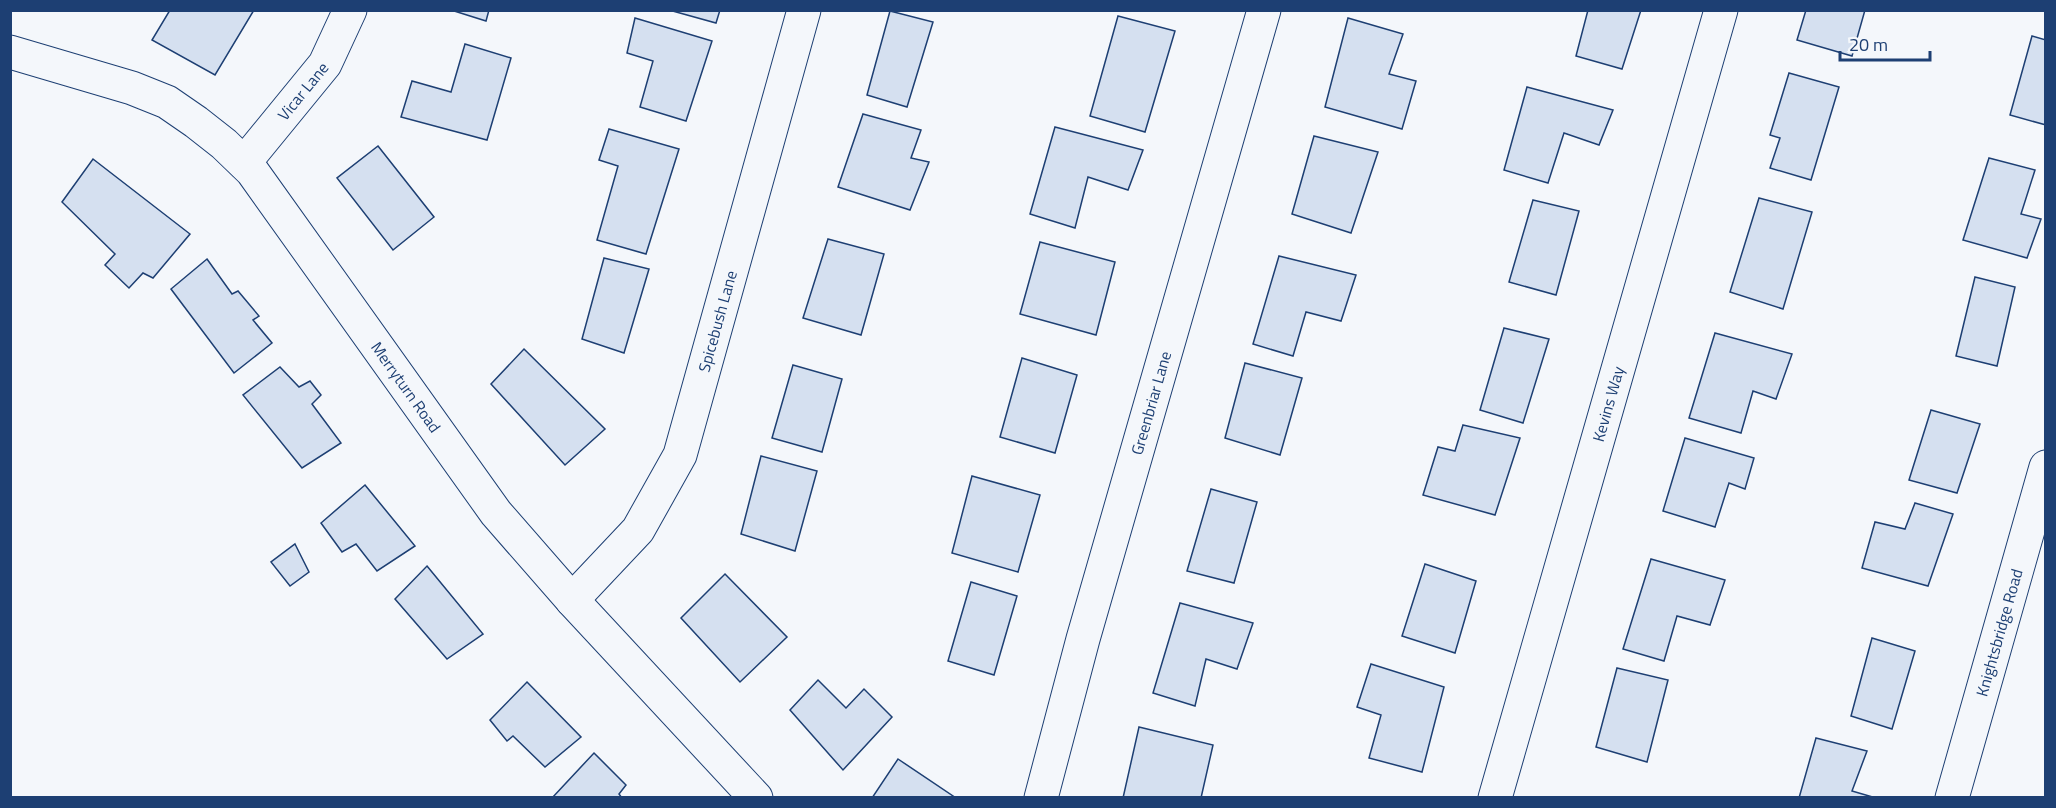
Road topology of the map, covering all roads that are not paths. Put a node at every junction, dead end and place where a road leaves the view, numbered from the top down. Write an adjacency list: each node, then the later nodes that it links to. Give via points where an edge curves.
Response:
1 (350, 10): 6 (street, Vicar Lane, via 325,64)
2 (804, 10): 8 (street, Spicebush Lane, via 680,455 638,530)
3 (1264, 10): 10 (street, Greenbriar Lane)
4 (1721, 10): 11 (street, Kevins Way)
5 (10, 52): 6 (street, Merryturn Road, via 167,102)
6 (244, 163): 8 (street, Merryturn Road, via 281,209 496,513)
7 (2046, 467): 12 (street, Knightsbridge Road)
8 (572, 600): 9 (street, Merryturn Road)
9 (756, 798)
10 (1041, 798)
11 (1495, 798)
12 (1952, 798)

